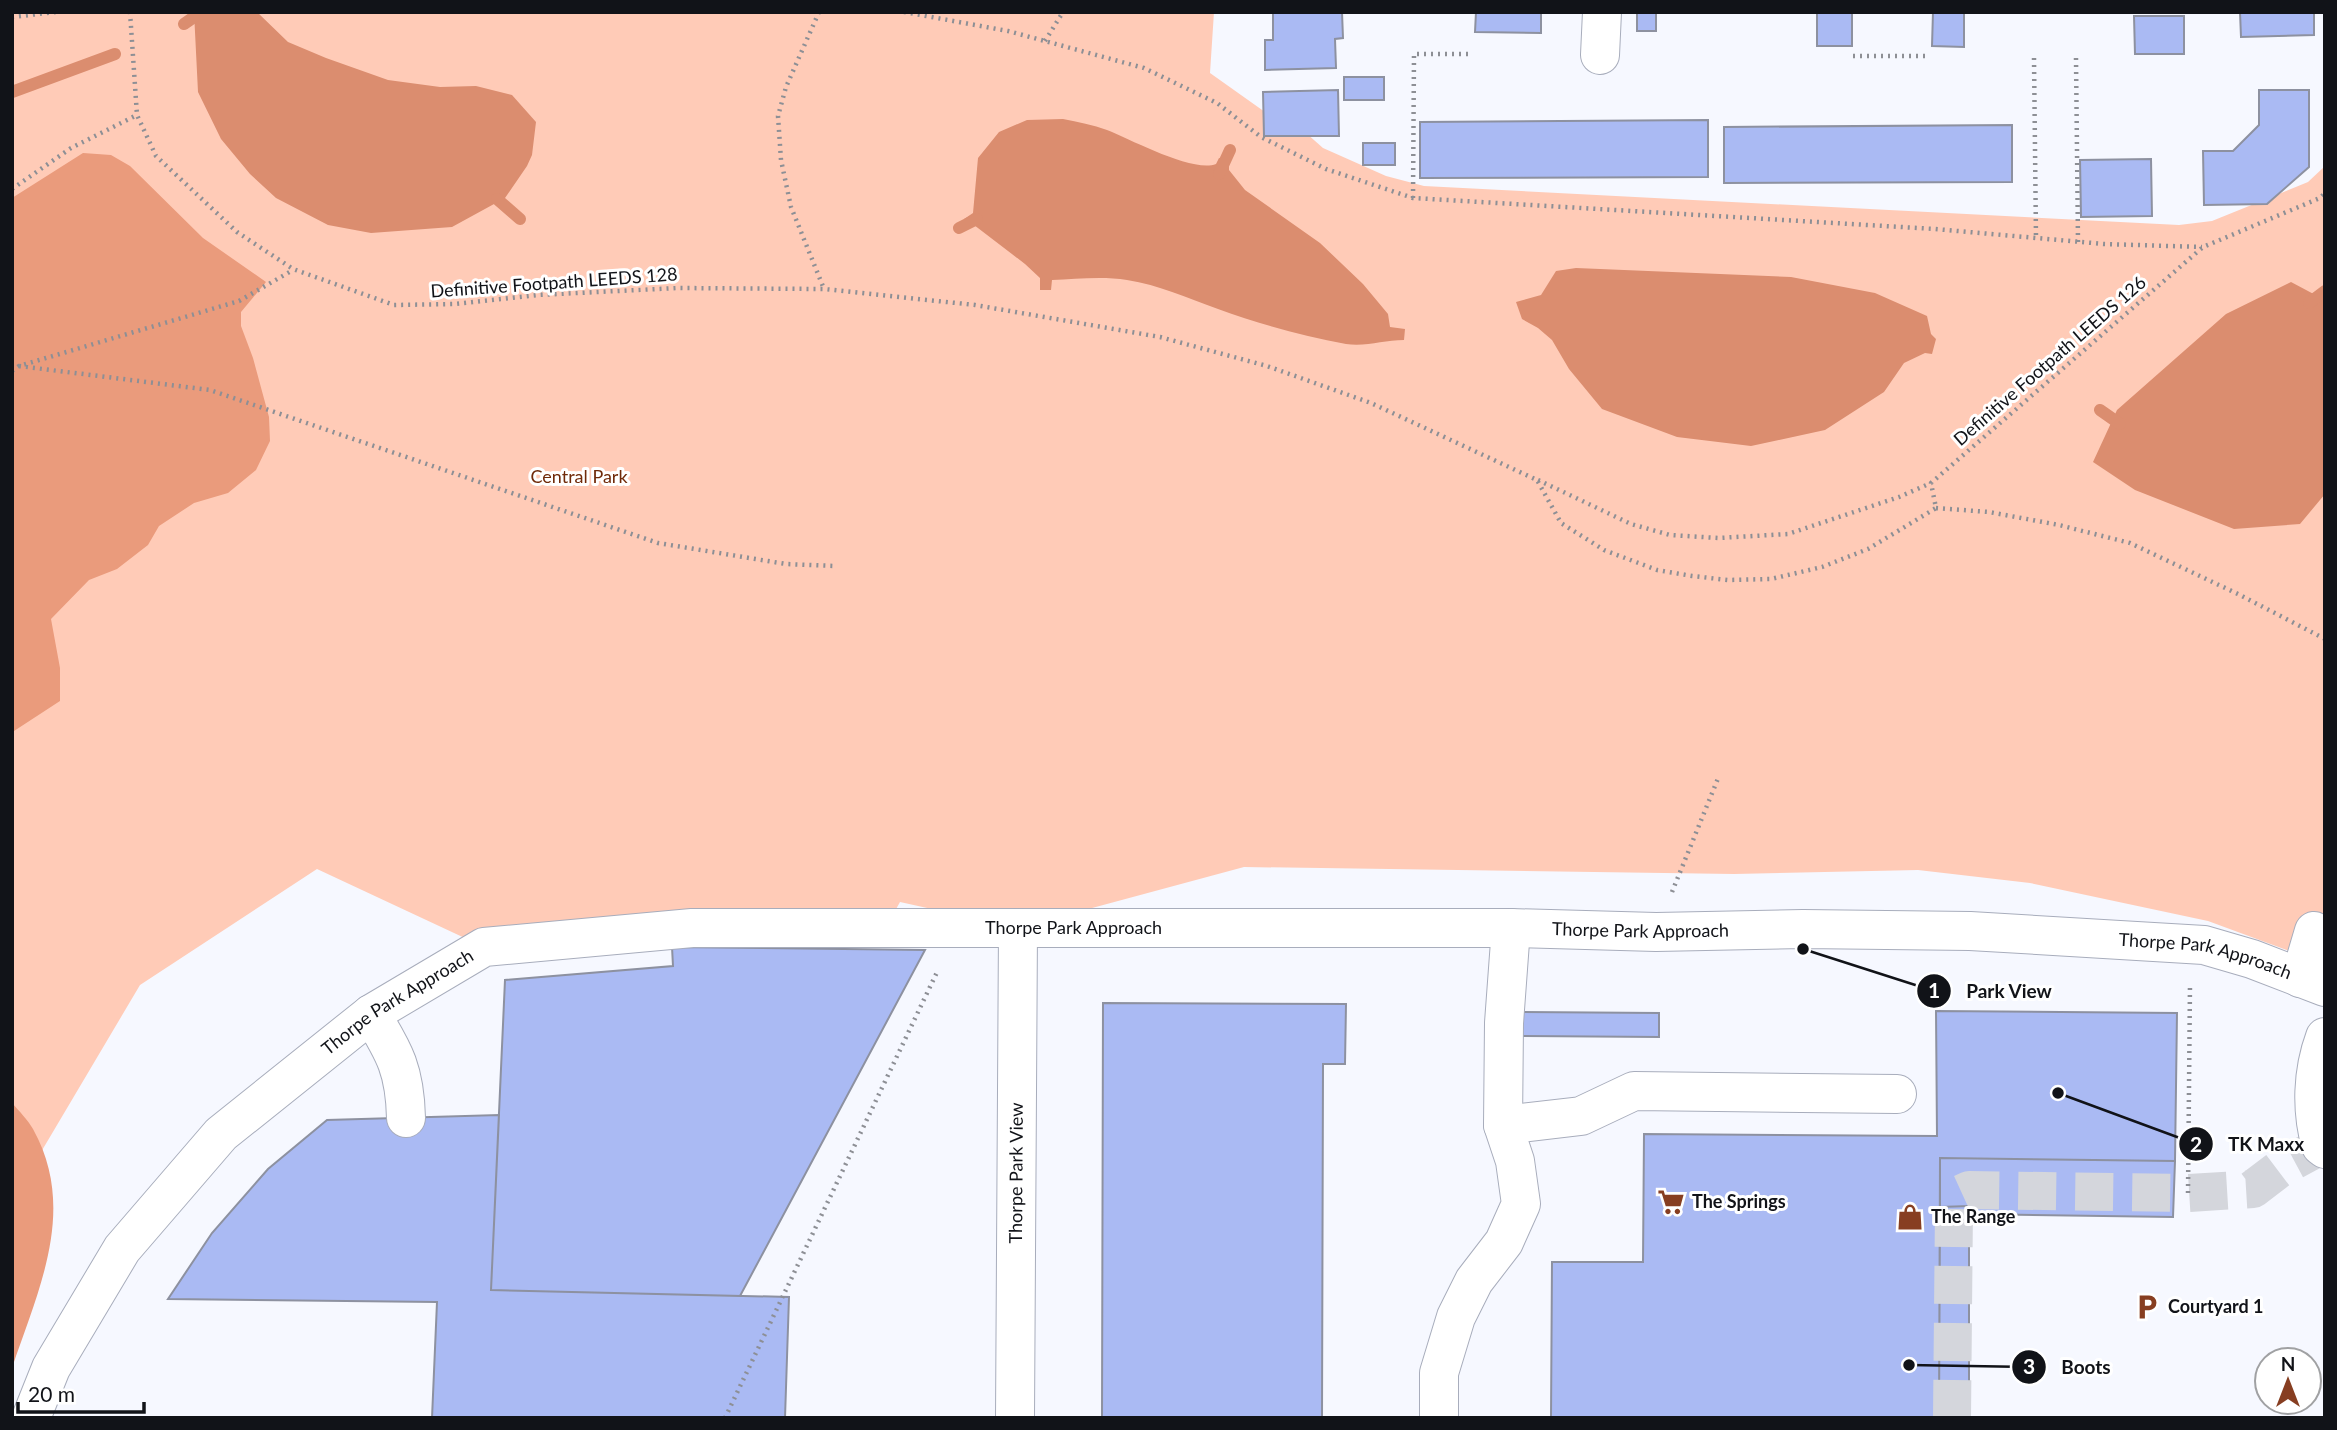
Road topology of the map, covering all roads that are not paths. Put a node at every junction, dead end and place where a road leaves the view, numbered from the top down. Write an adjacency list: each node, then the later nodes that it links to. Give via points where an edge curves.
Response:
1 (1602, 12): 2 (street)
2 (1600, 55)
3 (1018, 928): 4 (street, Thorpe Park Approach); 7 (street, Thorpe Park Approach, via 691,928 484,947); 14 (street, Thorpe Park View)
4 (1511, 928): 6 (street, Thorpe Park Approach, via 1942,930 2094,937 2204,945); 11 (street)
5 (2314, 931): 6 (street)
6 (2312, 982)
7 (371, 1014): 10 (street, via 396,1055 405,1089); 13 (street, Thorpe Park Approach, via 221,1134 122,1249 51,1368)
8 (2325, 1037): 12 (street, via 2316,1072 2314,1111)
9 (1898, 1094): 11 (street, via 1634,1091 1581,1116)
10 (406, 1118)
11 (1503, 1125): 15 (street, via 1515,1161 1521,1204 1504,1242 1474,1280 1456,1317 1439,1373)
12 (2325, 1149)
13 (31, 1418)
14 (1015, 1418)
15 (1439, 1418)

